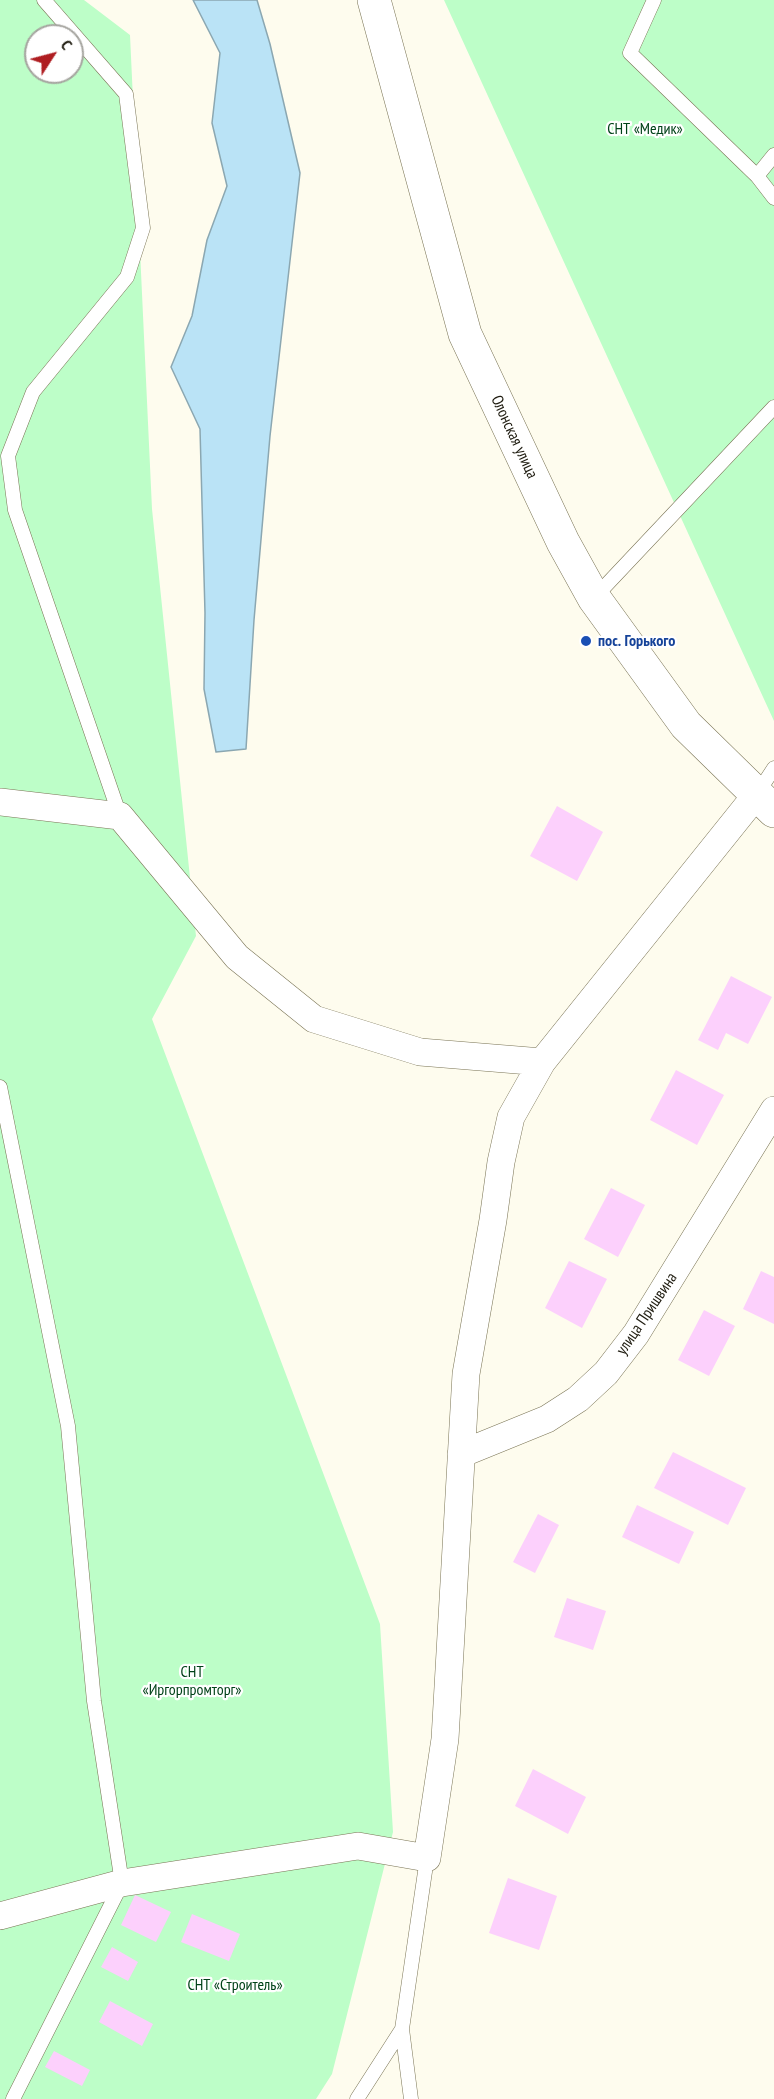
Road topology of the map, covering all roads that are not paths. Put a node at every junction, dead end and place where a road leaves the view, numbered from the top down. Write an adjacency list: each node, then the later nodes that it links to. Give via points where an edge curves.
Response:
1 (44, 0): 11 (lane, via 126,94 143,228 127,277 33,392 8,456 15,510)
2 (374, 0): 8 (street, Олонская улица, via 465,333 563,542)
3 (654, 0): 5 (lane, via 630,53)
4 (774, 155): 5 (lane)
5 (757, 176): 6 (lane)
6 (774, 198)
7 (774, 407): 8 (lane)
8 (594, 598): 9 (street, Олонская улица, via 686,725)
9 (768, 791): 12 (street)
10 (0, 801): 11 (street)
11 (120, 816): 12 (street, via 237,957 314,1019 420,1052)
12 (542, 1062): 15 (street, via 511,1117 501,1162 466,1374)
13 (0, 1087): 17 (lane, via 68,1426 94,1701)
14 (774, 1110): 15 (street, улица Пришвина, via 636,1334 606,1373 579,1400 547,1419)
15 (461, 1454): 16 (street, via 445,1739)
16 (427, 1858): 17 (street, via 358,1846); 19 (lane)
17 (122, 1883): 18 (street); 20 (lane)
18 (0, 1916)
19 (402, 2029): 21 (lane); 22 (lane)
20 (12, 2099)
21 (357, 2099)
22 (411, 2099)

